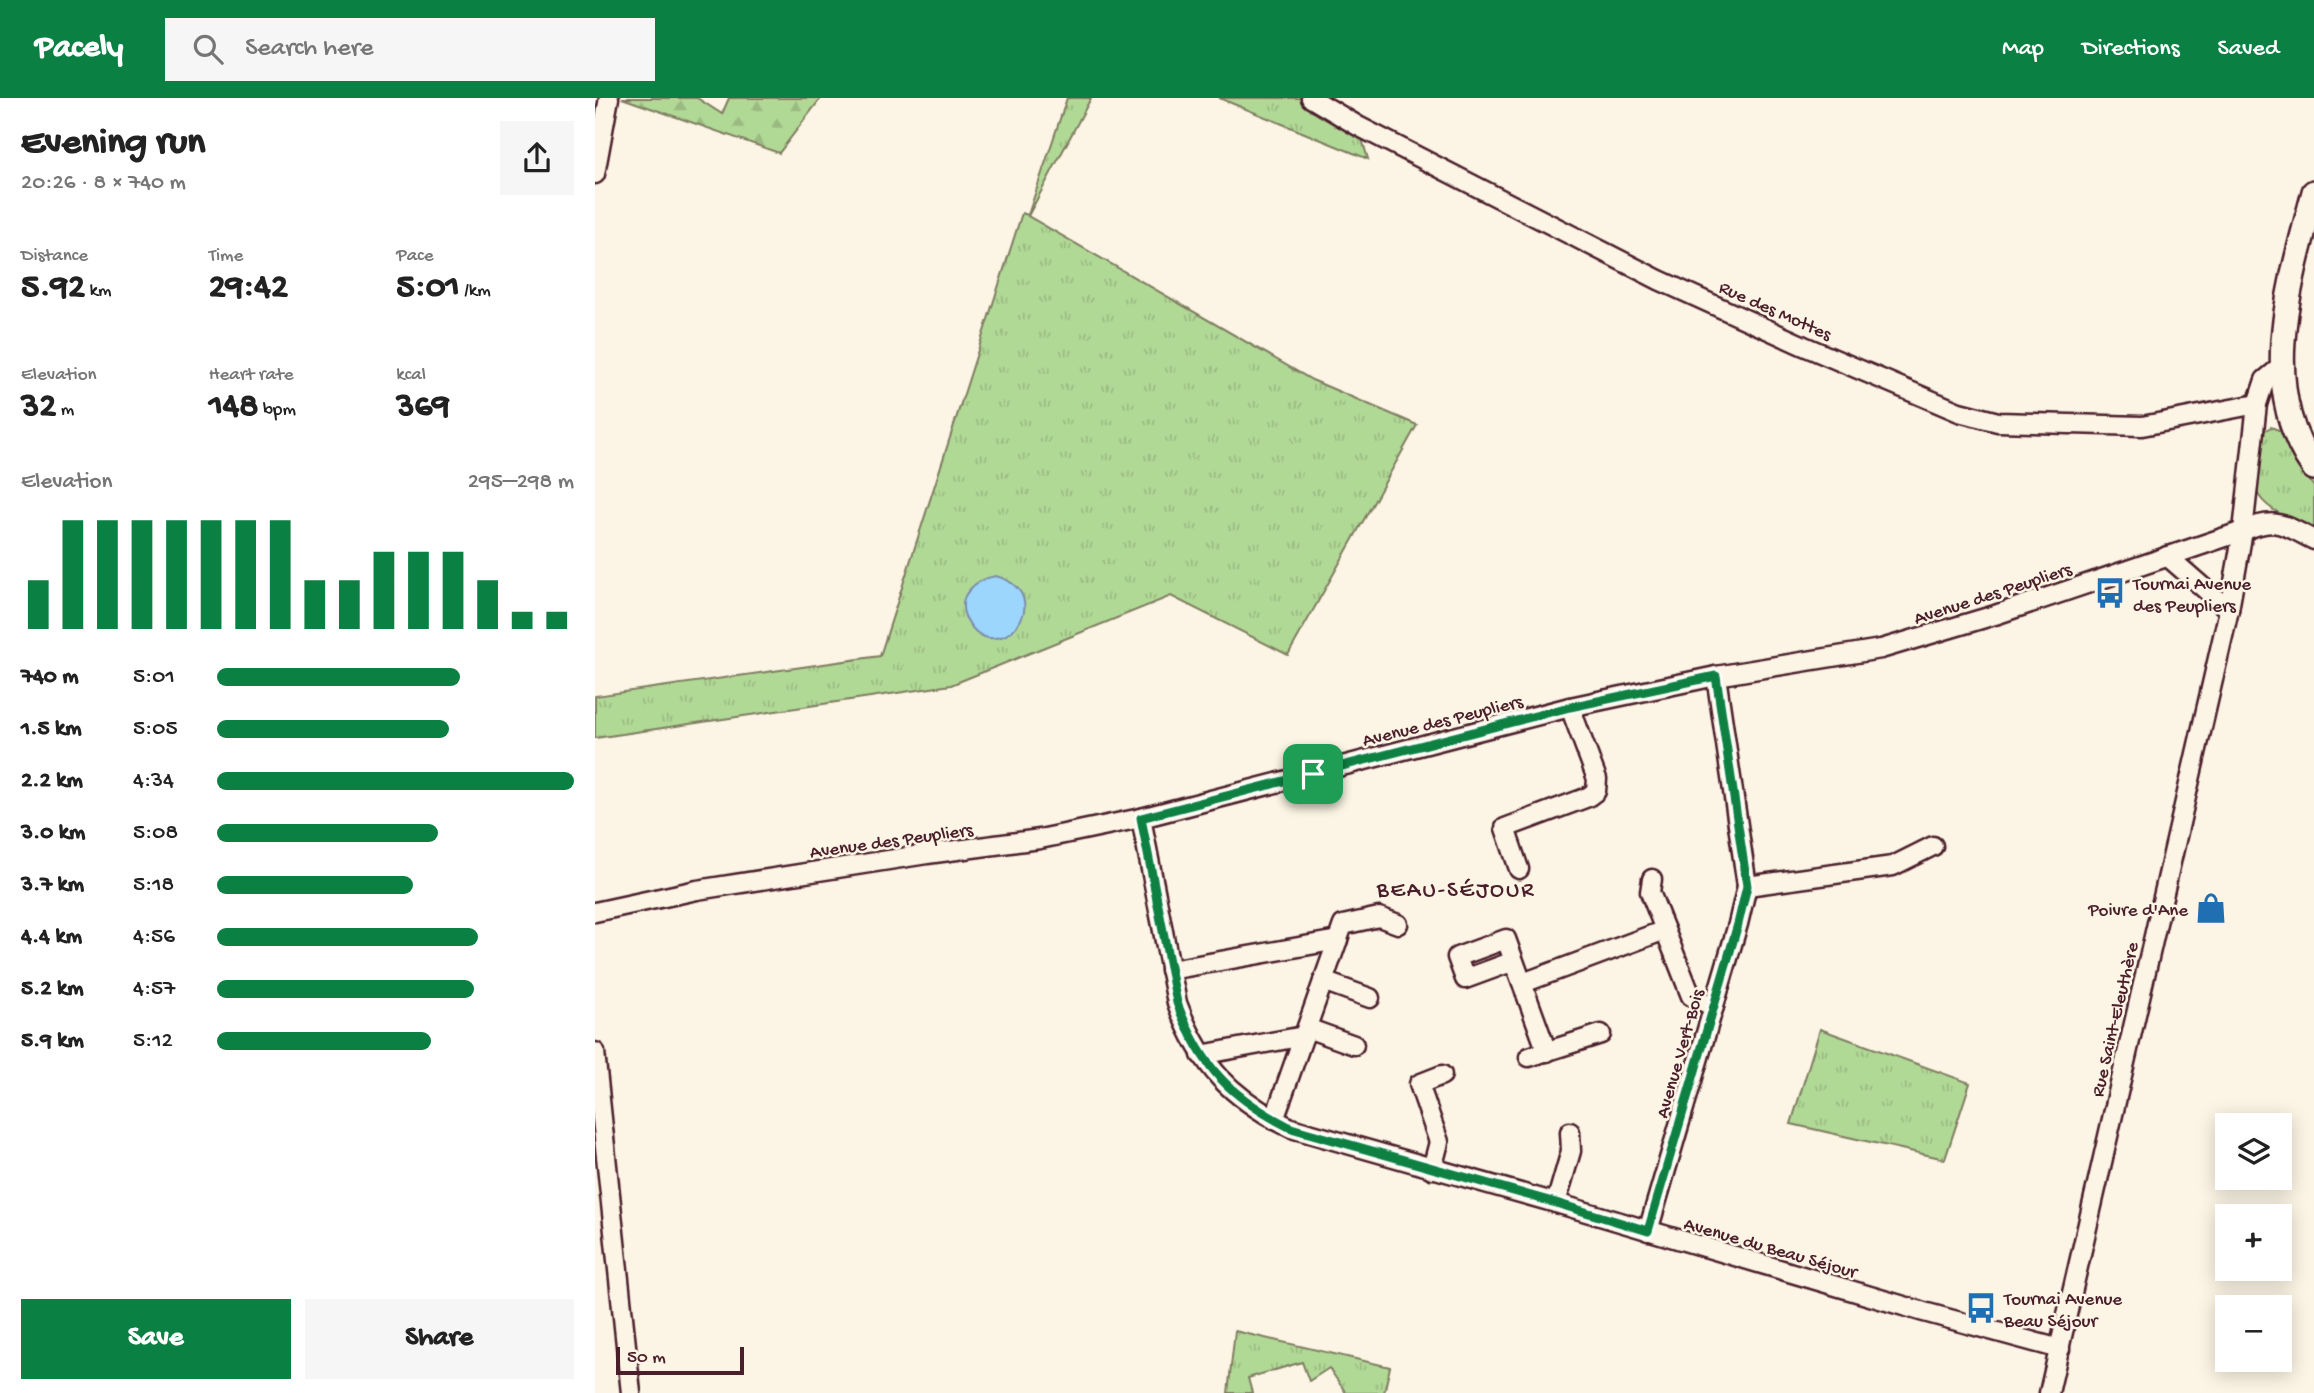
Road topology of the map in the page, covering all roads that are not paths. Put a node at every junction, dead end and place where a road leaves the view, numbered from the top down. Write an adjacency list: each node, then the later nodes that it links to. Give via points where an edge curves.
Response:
1 (609, 98): 3 (street)
2 (1311, 98): 6 (street, Rue des Mottes, via 1659,280 1959,412 1998,422 2142,426)
3 (595, 174)
4 (2314, 192): 5 (main road, via 2288,299)
5 (2283, 366): 6 (street, via 2265,380); 7 (main road, via 2289,416)
6 (2257, 404): 8 (street, Rue Saint-Eleuthère)
7 (2314, 468)
8 (2243, 531): 9 (street, Avenue des Peupliers, via 2262,522 2281,524); 10 (street, Avenue des Peupliers); 11 (street, Rue Saint-Eleuthère)
9 (2314, 540)
10 (2167, 556): 11 (street); 12 (street, Avenue des Peupliers, via 1881,649)
11 (2229, 610): 42 (street, Rue Saint-Eleuthère)
12 (1716, 676): 13 (street, Avenue des Peupliers); 18 (street, Avenue Vert-Bois)
13 (1570, 707): 14 (street, Avenue des Peupliers); 16 (street, via 1597,779 1596,791 1505,828)
14 (1141, 818): 19 (street, Avenue des Peupliers, via 1040,839 697,890); 24 (street, Avenue du Beau Séjour)
15 (1933, 846): 18 (street, via 1893,866)
16 (1519, 869)
17 (1652, 879): 21 (street, via 1650,892)
18 (1747, 886): 28 (street, Avenue Vert-Bois)
19 (595, 912)
20 (1398, 924): 22 (street, via 1380,917 1343,925)
21 (1665, 930): 26 (street); 28 (street, via 1691,996)
22 (1338, 940): 24 (street); 25 (street)
23 (1514, 961): 26 (street)
24 (1170, 970): 34 (street, Avenue du Beau Séjour, via 1177,1003)
25 (1323, 981): 27 (street); 29 (street)
26 (1523, 983): 33 (street)
27 (1370, 998)
28 (1714, 1007): 41 (street, Avenue Vert-Bois)
29 (1305, 1032): 31 (street); 34 (street); 37 (street)
30 (1601, 1034): 33 (street)
31 (1354, 1045)
32 (595, 1052): 43 (street)
33 (1547, 1052): 35 (street)
34 (1201, 1055): 37 (street, Avenue du Beau Séjour, via 1227,1087)
35 (1529, 1057)
36 (1443, 1075): 39 (street, via 1419,1084 1439,1142)
37 (1274, 1119): 39 (street, Avenue du Beau Séjour)
38 (1570, 1132): 40 (street, via 1571,1151)
39 (1432, 1169): 40 (street, Avenue du Beau Séjour)
40 (1556, 1203): 41 (street, Avenue du Beau Séjour)
41 (1648, 1231): 42 (street, Avenue du Beau Séjour)
42 (2060, 1349): 44 (street, Rue Saint-Eleuthère)
43 (631, 1393)
44 (2049, 1393)

